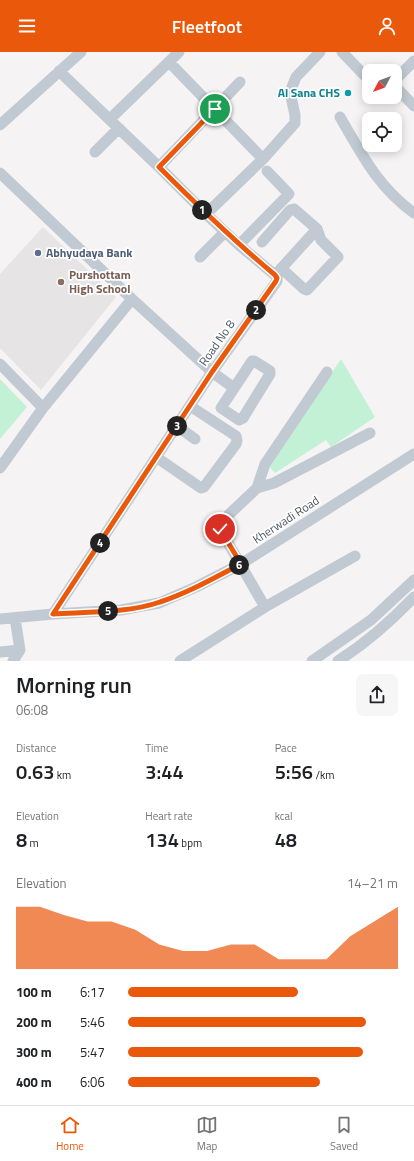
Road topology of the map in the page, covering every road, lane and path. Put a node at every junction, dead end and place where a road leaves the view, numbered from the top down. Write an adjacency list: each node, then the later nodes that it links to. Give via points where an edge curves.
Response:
1 (81, 52): 7 (street)
2 (178, 52): 6 (street)
3 (320, 52): 19 (street, via 296,77 290,92 295,123)
4 (342, 52): 9 (street)
5 (414, 61): 8 (street)
6 (169, 62): 13 (street); 15 (street)
7 (59, 71): 15 (street); 16 (street)
8 (402, 73)
9 (362, 74)
10 (240, 82): 13 (street)
11 (402, 93): 12 (street)
12 (414, 106)
13 (215, 109): 19 (street); 20 (street)
14 (340, 117): 23 (street, via 380,181 400,203)
15 (110, 119): 17 (street)
16 (0, 125)
17 (119, 128): 18 (street); 20 (street)
18 (95, 152)
19 (263, 159): 24 (street)
20 (159, 167): 24 (street)
21 (267, 171): 28 (street, via 290,194)
22 (0, 173): 31 (street)
23 (414, 213)
24 (206, 214): 26 (street)
25 (317, 229): 27 (street, via 293,209); 30 (street); 30 (street, via 321,240 338,258 307,290)
26 (225, 232): 28 (street); 29 (street)
27 (262, 242)
28 (239, 245): 30 (street)
29 (200, 257)
30 (278, 271): 33 (street, Road No 8, via 276,281)
31 (132, 299): 33 (street); 37 (street)
32 (0, 364): 37 (street)
33 (212, 372): 35 (street); 36 (street, Road No 8)
34 (327, 372): 44 (street, via 265,464)
35 (234, 388): 35 (street, via 221,408 241,420 270,372 252,361)
36 (190, 406): 38 (street, Road No 8); 42 (street, via 236,436 236,444 201,488)
37 (43, 408): 43 (street)
38 (177, 426): 40 (street); 42 (street, Road No 8)
39 (370, 433): 44 (street, via 274,483)
40 (194, 439)
41 (414, 454): 46 (street, Kherwadi Road)
42 (156, 457): 50 (street, Road No 8)
43 (0, 468)
44 (257, 488): 46 (street, via 221,522 220,529)
45 (355, 556): 49 (street)
46 (241, 564): 49 (street); 50 (street, Kherwadi Road, via 159,603 121,610)
47 (414, 580): 57 (street, via 371,620)
48 (414, 597): 58 (street, via 398,614)
49 (265, 607): 56 (street)
50 (53, 614): 51 (street, Kherwadi Road)
51 (15, 618): 52 (street, Kherwadi Road); 53 (street)
52 (0, 619)
53 (20, 650): 54 (street); 55 (street)
54 (0, 652)
55 (13, 661)
56 (180, 661)
57 (312, 661)
58 (338, 661)

